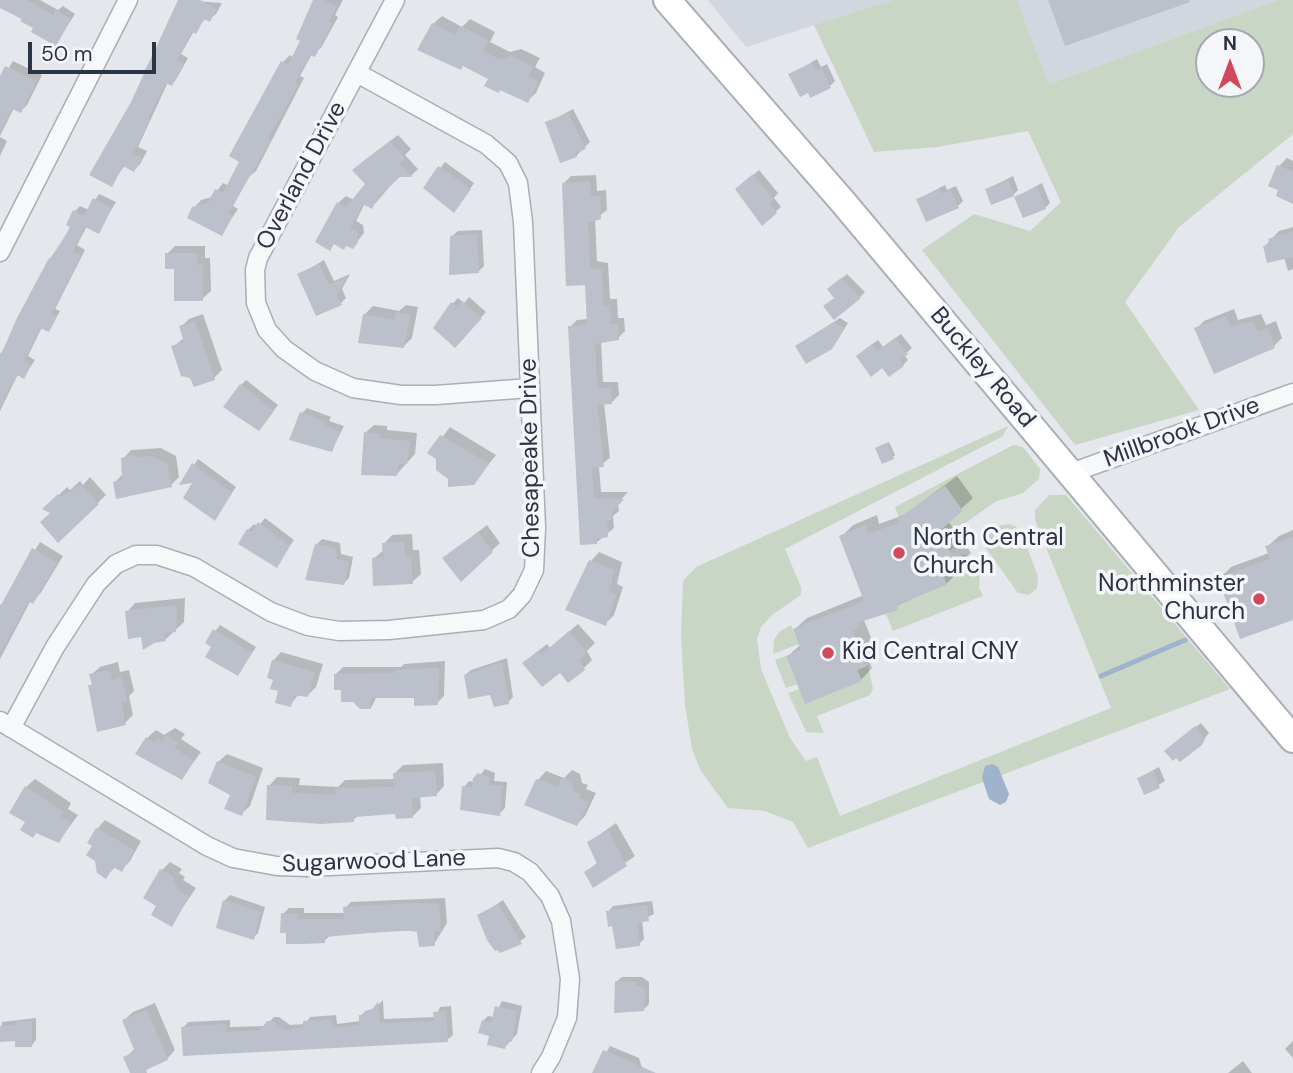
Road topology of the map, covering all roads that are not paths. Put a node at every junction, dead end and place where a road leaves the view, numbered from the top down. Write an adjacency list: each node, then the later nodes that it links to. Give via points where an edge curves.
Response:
1 (128, 0): 5 (street)
2 (395, 0): 4 (street, Overland Drive)
3 (667, 0): 8 (street, Buckley Road)
4 (357, 73): 6 (street, Chesapeake Drive, via 486,144 508,163 518,183 523,222); 6 (street, Overland Drive, via 258,258 256,303 267,330 315,372 353,388 436,395)
5 (0, 252)
6 (530, 388): 9 (street, Chesapeake Drive, via 534,570 509,609 484,620 339,631 308,626 271,611 194,567 157,555 136,555 116,564 96,583)
7 (1293, 393): 8 (street, Millbrook Drive)
8 (1070, 473): 10 (street, Buckley Road)
9 (5, 725): 11 (street, Sugarwood Lane, via 233,858 309,867 498,858 530,872 550,896 561,921 570,979 567,1018)
10 (1293, 739)
11 (541, 1073)

